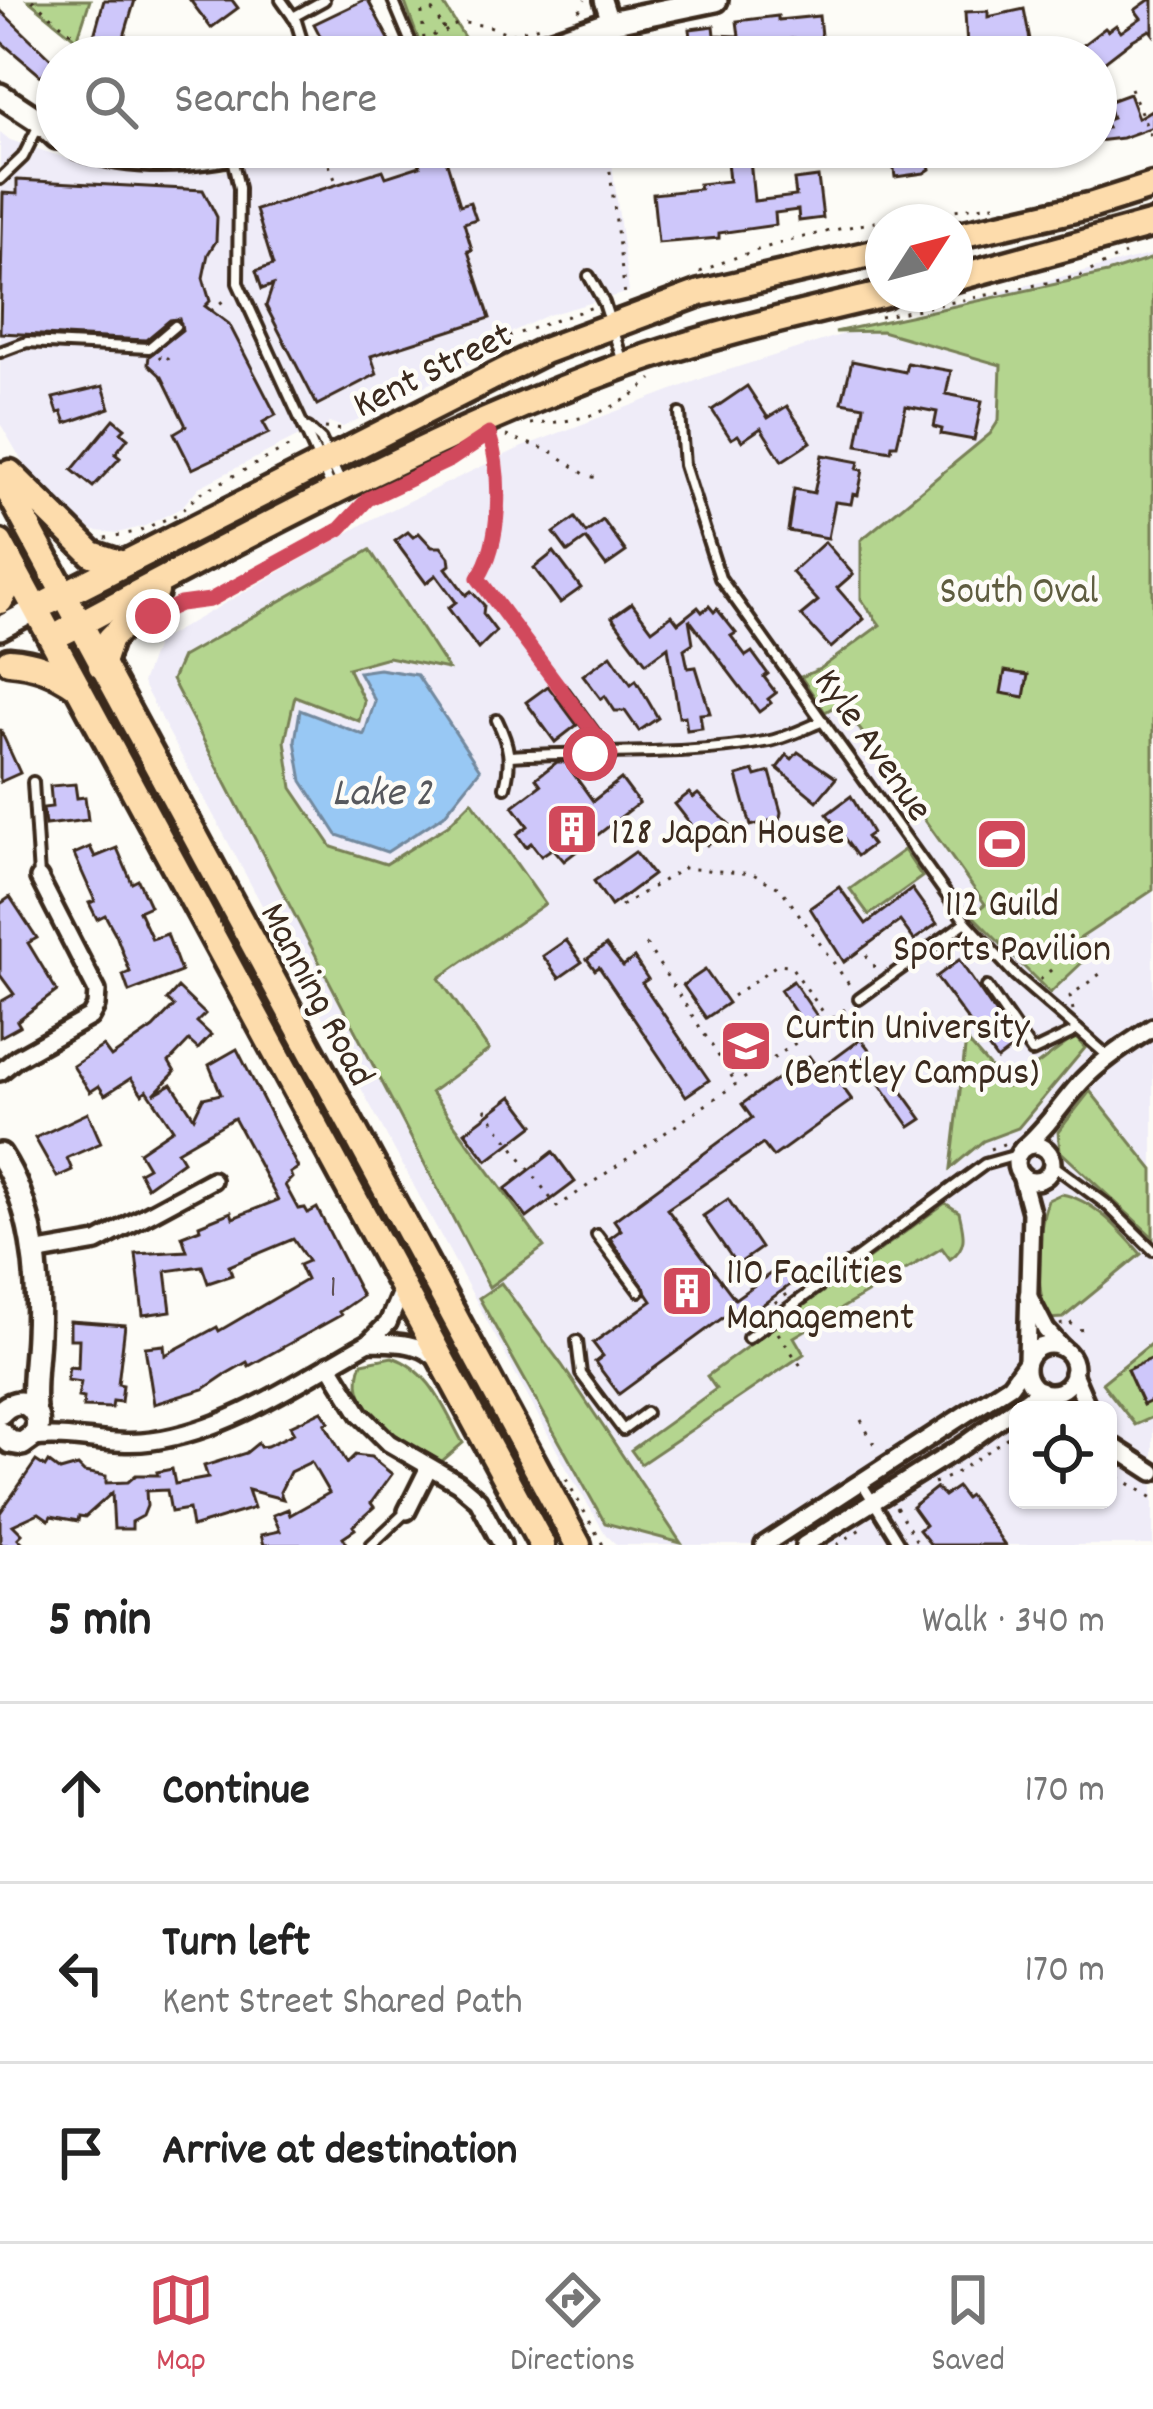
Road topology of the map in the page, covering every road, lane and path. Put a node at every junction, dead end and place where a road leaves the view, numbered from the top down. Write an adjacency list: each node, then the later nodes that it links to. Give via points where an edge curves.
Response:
1 (32, 0): 13 (path)
2 (281, 0): 10 (lane)
3 (324, 0): 10 (lane)
4 (393, 0): 15 (lane)
5 (423, 0): 12 (path); 16 (path)
6 (585, 0): 9 (path)
7 (716, 0): 8 (street)
8 (607, 11): 21 (street)
9 (576, 15)
10 (292, 17): 14 (lane)
11 (554, 21): 20 (path)
12 (442, 28): 17 (path); 18 (path); 19 (path, via 489,26)
13 (74, 36)
14 (299, 36)
15 (409, 36)
16 (424, 36)
17 (432, 36)
18 (448, 36)
19 (500, 36)
20 (528, 36)
21 (538, 36)
22 (1132, 88): 26 (path)
23 (0, 95): 24 (street)
24 (36, 114)
25 (36, 141): 30 (lane)
26 (1153, 142)
27 (234, 168): 58 (lane, via 238,283 309,445)
28 (330, 168): 31 (path)
29 (610, 168): 41 (path)
30 (0, 179)
31 (337, 184)
32 (1153, 186): 36 (main road)
33 (1006, 204): 35 (path)
34 (1153, 224): 39 (main road)
35 (851, 229)
36 (973, 232)
37 (1131, 250): 46 (path, via 1080,275)
38 (865, 255): 44 (main road, Kent Street)
39 (973, 273)
40 (590, 276): 47 (lane)
41 (625, 296)
42 (865, 299): 49 (main road, Kent Street)
43 (224, 300): 45 (path)
44 (659, 307): 47 (main road, Kent Street); 49 (main road)
45 (212, 311)
46 (866, 320)
47 (610, 324): 53 (lane); 58 (main road, Kent Street)
48 (175, 326): 50 (lane, via 149,348 27,342)
49 (675, 348): 53 (main road, Kent Street)
50 (0, 352)
51 (158, 355): 52 (path)
52 (168, 357)
53 (624, 365): 63 (main road, Kent Street)
54 (657, 374): 56 (path, via 613,409)
55 (680, 414): 80 (lane, Kyle Avenue, via 684,465 720,578)
56 (521, 424)
57 (456, 456): 60 (path)
58 (324, 461): 63 (lane); 66 (main road, Kent Street)
59 (0, 463): 66 (main road, via 92,554)
60 (428, 470)
61 (0, 475): 68 (main road, Manning Road)
62 (599, 478): 78 (path, via 551,451 489,434 496,512 478,578)
63 (337, 488): 67 (main road, Kent Street)
64 (380, 492): 71 (path, via 330,534 210,600)
65 (4, 551): 69 (main road, via 11,582); 70 (main road, Manning Road)
66 (122, 564): 68 (main road, Kent Street)
67 (184, 566): 72 (main road, Kent Street); 76 (main road, via 122,623)
68 (63, 595): 70 (main road, Kent Street); 72 (main road, Manning Road)
69 (0, 601)
70 (36, 609): 73 (street); 74 (main road, Manning Road)
71 (165, 610)
72 (79, 624): 74 (main road, Kent Street); 76 (main road, Manning Road)
73 (0, 628)
74 (52, 638): 75 (street); 77 (main road, Manning Road)
75 (4, 663): 77 (main road, via 30,662)
76 (101, 665): 149 (main road, Manning Road)
77 (80, 687): 115 (main road, Manning Road)
78 (564, 692): 82 (lane)
79 (497, 720): 81 (lane)
80 (823, 722): 82 (lane, via 774,740); 87 (lane, Kyle Avenue)
81 (510, 756): 82 (lane); 84 (lane)
82 (611, 756)
83 (33, 782): 85 (lane)
84 (505, 787)
85 (39, 878): 102 (street, via 97,991 96,1006)
86 (621, 905): 96 (path, via 684,868 753,874 782,889)
87 (966, 922): 92 (lane); 100 (lane, Kyle Avenue)
88 (646, 944): 103 (path)
89 (866, 956): 92 (path)
90 (1052, 968): 93 (path)
91 (1100, 974): 97 (path, via 1070,996)
92 (885, 981): 96 (lane)
93 (1038, 982)
94 (987, 987): 100 (lane, via 1032,1052)
95 (733, 996): 98 (path, via 778,964 790,965)
96 (860, 999): 98 (path)
97 (1073, 1012)
98 (830, 1020): 103 (path)
99 (1153, 1027): 101 (street)
100 (1078, 1030): 101 (lane, Kyle Avenue)
101 (1109, 1057): 105 (street)
102 (0, 1072)
103 (737, 1084): 104 (path, via 557,1207)
104 (485, 1109)
105 (1049, 1126): 106 (street); 108 (street)
106 (1020, 1152): 108 (street, via 1033,1144); 109 (street); 121 (lane, via 985,1164)
107 (0, 1155): 114 (street)
108 (1049, 1164): 109 (street, via 1036,1181); 111 (street); 113 (lane)
109 (1021, 1175): 111 (street)
110 (212, 1180): 114 (street, via 97,1242)
111 (1031, 1211): 118 (street)
112 (597, 1235): 116 (lane)
113 (1153, 1250)
114 (34, 1253): 132 (street)
115 (404, 1285): 126 (street, via 388,1323); 130 (main road, Manning Road)
116 (639, 1291)
117 (796, 1292): 119 (path)
118 (1027, 1292): 127 (street); 128 (street)
119 (760, 1311): 120 (path); 121 (path)
120 (745, 1322)
121 (770, 1322): 124 (lane); 131 (path)
122 (1049, 1328): 123 (path, via 1069,1321)
123 (1088, 1329)
124 (748, 1337)
125 (577, 1341): 139 (lane, via 581,1374 623,1430)
126 (369, 1342): 129 (street); 130 (street, via 424,1348)
127 (1062, 1348): 128 (street, via 1042,1346); 133 (street)
128 (1027, 1362): 134 (street, via 1028,1379); 150 (street, via 1010,1384)
129 (328, 1364): 141 (street, via 210,1428 150,1442); 146 (street, via 371,1426)
130 (448, 1366): 159 (main road, Manning Road)
131 (801, 1366)
132 (31, 1372): 137 (street); 138 (street)
133 (1073, 1373): 134 (street, via 1066,1386); 136 (street)
134 (1046, 1391): 135 (street); 154 (street)
135 (1057, 1401)
136 (1085, 1401)
137 (5, 1408): 138 (street, via 22,1402)
138 (36, 1412): 141 (street); 143 (street, via 39,1428)
139 (646, 1413)
140 (0, 1433): 143 (street)
141 (62, 1434): 143 (street)
142 (1009, 1436): 151 (path)
143 (27, 1441): 145 (street)
144 (1117, 1448): 147 (street)
145 (0, 1461)
146 (429, 1467): 156 (street); 158 (street, via 478,1500)
147 (1153, 1472)
148 (1117, 1476): 152 (path)
149 (543, 1478): 160 (main road, Manning Road); 161 (main road)
150 (862, 1482): 154 (lane); 162 (street)
151 (931, 1484)
152 (1153, 1498)
153 (908, 1499): 155 (path)
154 (879, 1507): 155 (path); 163 (street); 164 (path); 165 (lane)
155 (896, 1507): 166 (path)
156 (407, 1511): 157 (lane)
157 (371, 1545)
158 (502, 1545)
159 (542, 1545)
160 (578, 1545)
161 (588, 1545)
162 (764, 1545)
163 (804, 1545)
164 (837, 1545)
165 (900, 1545)
166 (920, 1545)

